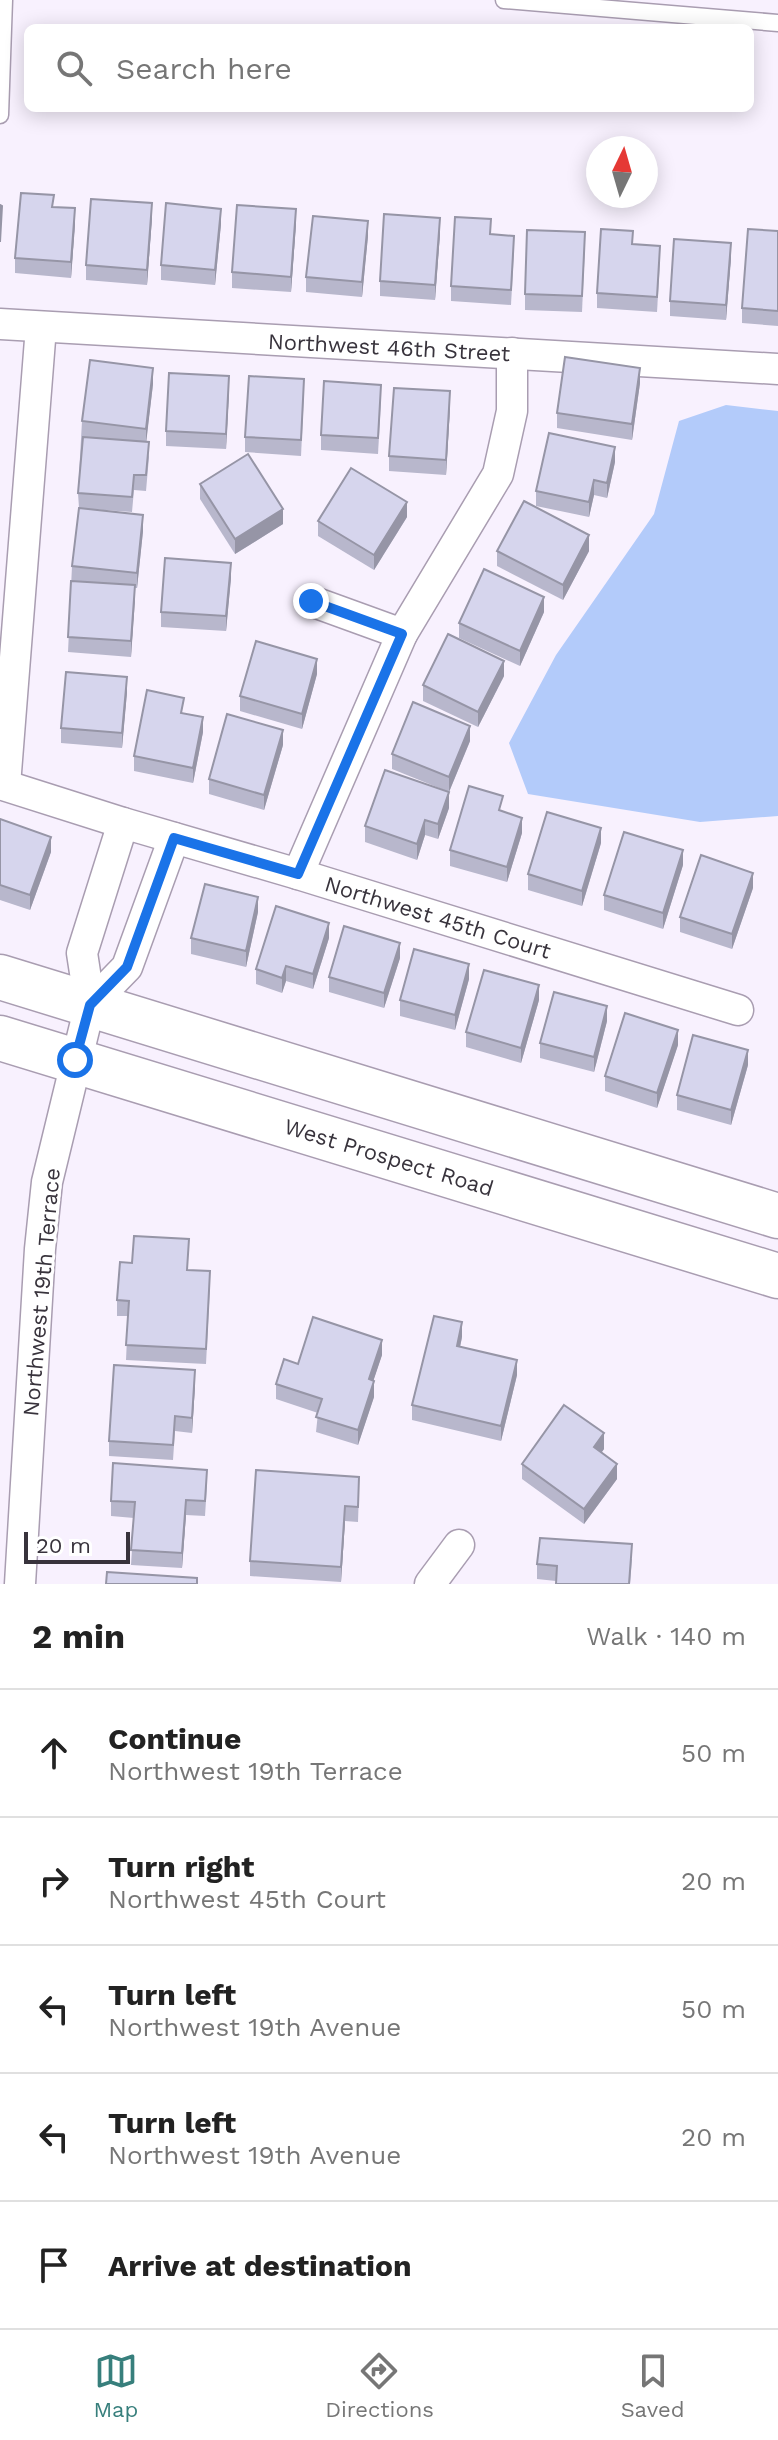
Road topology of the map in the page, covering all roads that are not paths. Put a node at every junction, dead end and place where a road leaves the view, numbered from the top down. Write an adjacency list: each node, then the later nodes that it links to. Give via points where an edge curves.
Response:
1 (504, 0): 3 (lane)
2 (2, 11): 4 (lane)
3 (778, 23)
4 (0, 115)
5 (0, 324): 6 (street, Northwest 46th Street)
6 (41, 327): 7 (street, Northwest 46th Street); 11 (street)
7 (512, 353): 8 (street, Northwest 46th Street); 10 (street, via 512,411 498,474)
8 (778, 369)
9 (311, 601): 10 (street)
10 (402, 634): 14 (street)
11 (2, 784): 12 (street, Northwest 45th Court)
12 (123, 823): 13 (street, Northwest 45th Court); 16 (street, Northwest 19th Terrace, via 82,953)
13 (174, 838): 14 (street, Northwest 45th Court); 16 (street, Northwest 19th Terrace, via 127,967)
14 (298, 874): 17 (street, Northwest 45th Court)
15 (0, 977): 16 (main road)
16 (90, 1005): 19 (street, Northwest 19th Terrace); 20 (main road)
17 (738, 1010)
18 (0, 1038): 19 (main road, West Prospect Road)
19 (75, 1060): 21 (main road, West Prospect Road); 23 (street, Northwest 19th Terrace, via 43,1216)
20 (778, 1216)
21 (778, 1276)
22 (459, 1545): 24 (street)
23 (20, 1584)
24 (430, 1584)

